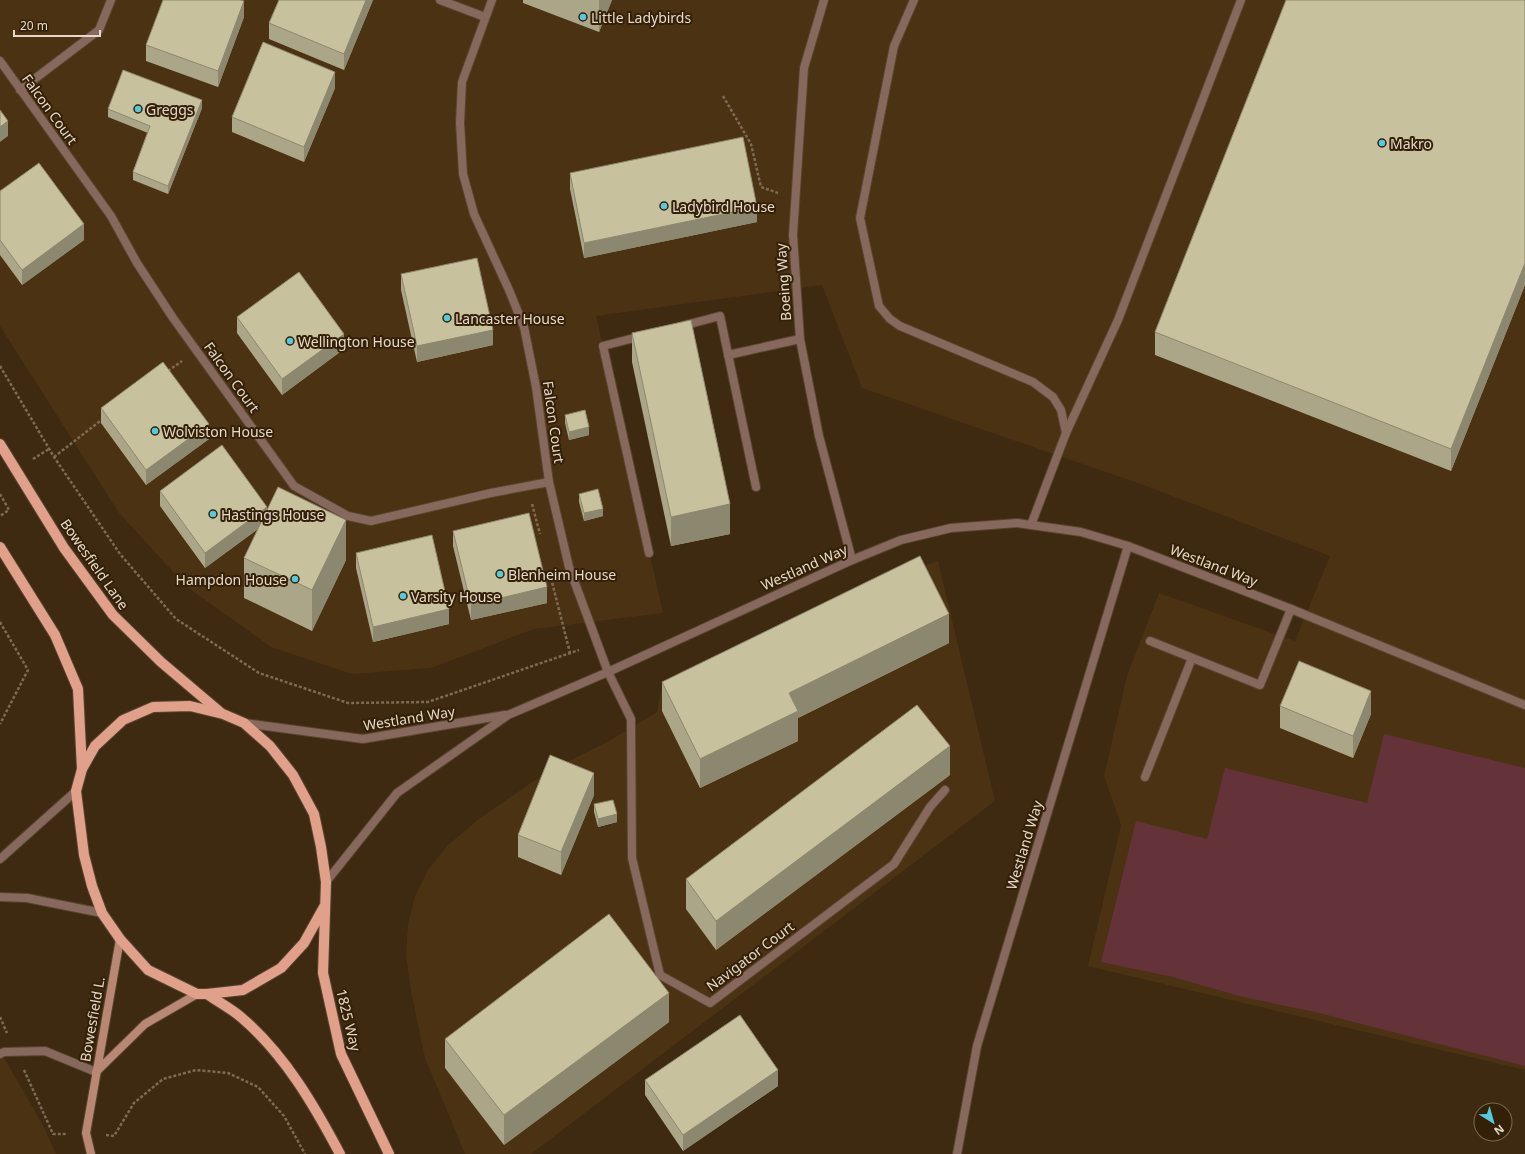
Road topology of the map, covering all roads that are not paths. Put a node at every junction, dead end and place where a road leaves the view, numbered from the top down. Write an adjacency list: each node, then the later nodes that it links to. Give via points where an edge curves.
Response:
1 (111, 0): 9 (street, via 99,30)
2 (440, 0): 7 (street)
3 (492, 0): 7 (street, Falcon Court)
4 (824, 0): 12 (street, Boeing Way, via 804,68 793,235)
5 (914, 0): 14 (street, via 894,46 860,218 879,306 900,326 1033,382 1053,397 1061,410)
6 (1241, 0): 14 (street, via 1118,320)
7 (485, 17): 16 (street, Falcon Court, via 462,82 460,122 463,174 474,214 524,327)
8 (0, 61): 9 (street, Falcon Court)
9 (20, 90): 16 (street, Falcon Court, via 111,216 137,263 196,350 294,486 348,516 371,521)
10 (676, 328): 13 (street, via 720,316)
11 (654, 333): 21 (street, via 603,346)
12 (800, 339): 13 (street); 22 (street, Boeing Way, via 819,436)
13 (728, 356): 17 (street)
14 (1066, 433): 18 (street)
15 (0, 444): 28 (main road, Bowesfield Lane, via 64,548 113,615 162,662)
16 (550, 482): 26 (street, Falcon Court, via 569,567)
17 (756, 487)
18 (1031, 525): 19 (street, Westland Way, via 1081,532); 22 (street, Westland Way, via 1017,522 951,528 901,540)
19 (1128, 546): 23 (street, Westland Way); 47 (street, Westland Way, via 977,1046)
20 (0, 547): 31 (main road, via 55,635 78,689)
21 (649, 553)
22 (852, 560): 26 (street, Westland Way)
23 (1291, 609): 25 (street, via 1260,685); 27 (street, Westland Way)
24 (1150, 641): 25 (street)
25 (1192, 658): 32 (street)
26 (608, 672): 29 (street, Westland Way); 33 (street, Navigator Court, via 631,719 632,858 660,975 710,1003 894,864 930,807)
27 (1525, 706)
28 (223, 714): 30 (main road, 1825 Way); 31 (main road, via 190,706 153,707 123,720 95,746)
29 (508, 714): 30 (street, Westland Way, via 363,739); 36 (street, Westland Way, via 397,792)
30 (244, 723): 36 (main road, 1825 Way, via 270,746 293,775 314,814)
31 (82, 769): 34 (main road)
32 (1145, 777)
33 (945, 790)
34 (76, 791): 35 (street); 39 (main road, via 84,855)
35 (0, 859)
36 (326, 882): 38 (main road, 1825 Way)
37 (0, 896): 39 (street, via 27,898)
38 (324, 907): 41 (main road, via 304,943 281,968 243,990); 46 (main road, 1825 Way, via 323,973 341,1054)
39 (102, 913): 40 (main road)
40 (120, 939): 41 (main road, via 148,970); 43 (street, Bowesfield L.)
41 (202, 994): 43 (street, Bowesfield L., via 144,1024); 45 (main road, via 242,1018 281,1058 316,1109)
42 (0, 1054): 43 (street, via 46,1051)
43 (96, 1072): 44 (street, via 86,1133)
44 (91, 1154)
45 (340, 1154)
46 (388, 1154)
47 (957, 1154)

